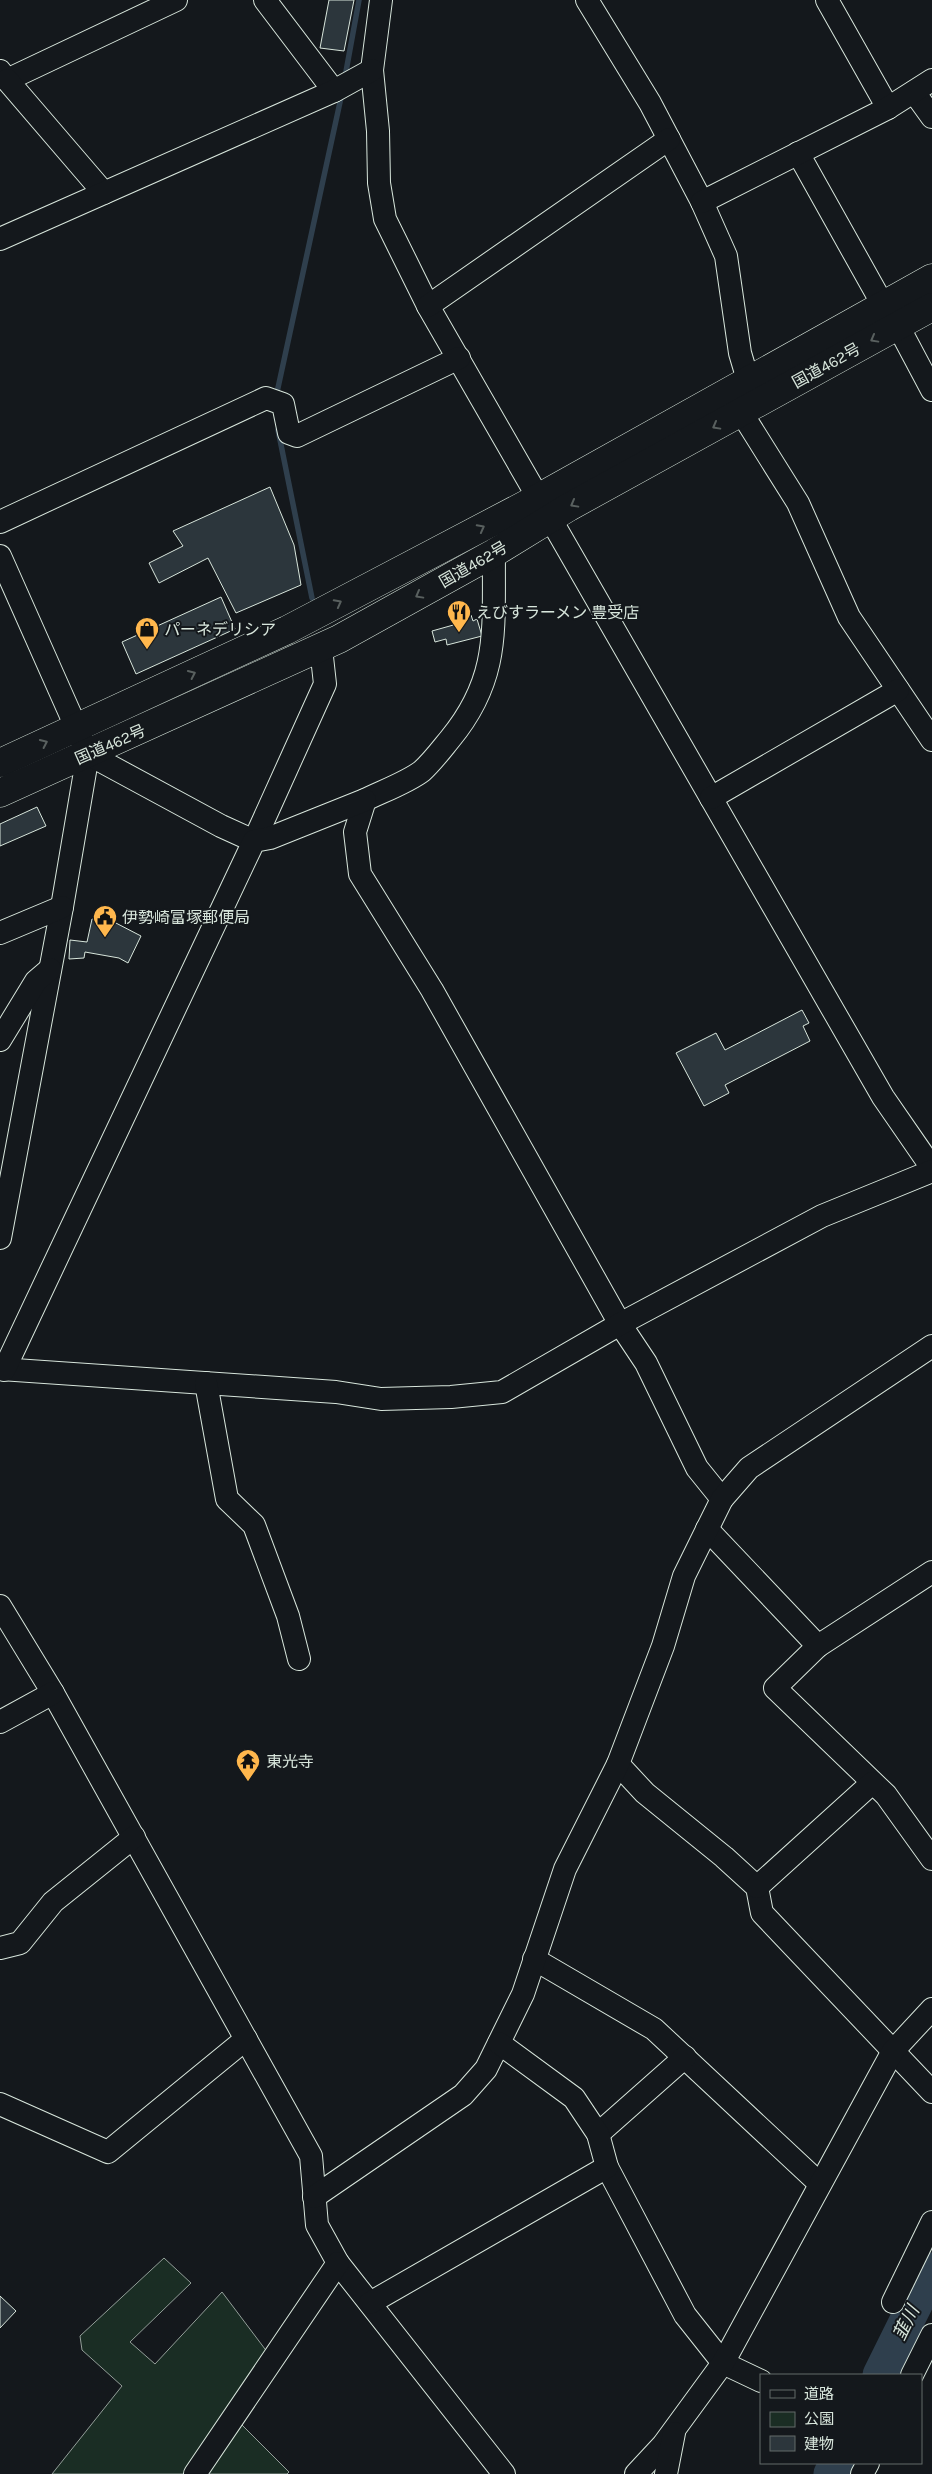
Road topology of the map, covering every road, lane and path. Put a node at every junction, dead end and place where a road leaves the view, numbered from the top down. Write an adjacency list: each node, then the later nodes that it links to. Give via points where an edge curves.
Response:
1 (176, 0): 7 (street)
2 (265, 0): 9 (street)
3 (381, 0): 6 (street)
4 (587, 0): 12 (street)
5 (827, 0): 10 (street)
6 (372, 70): 9 (street); 18 (street, via 379,182 385,219)
7 (4, 76): 14 (street)
8 (923, 86): 10 (street); 11 (street)
9 (334, 91): 14 (street)
10 (888, 108): 13 (street)
11 (932, 117)
12 (669, 139): 15 (street); 18 (street)
13 (798, 153): 15 (street); 20 (street)
14 (104, 193): 16 (street)
15 (702, 202): 22 (street, via 726,256 740,353)
16 (0, 239)
17 (932, 278): 20 (highway, 国道462号)
18 (428, 306): 21 (street)
19 (932, 307): 20 (highway, 国道462号)
20 (890, 315): 22 (highway, 国道462号); 23 (street); 24 (highway, 国道462号, one-way to 24)
21 (459, 358): 25 (street); 26 (street, via 298,436 289,433 275,401)
22 (748, 380): 25 (highway, 国道462号)
23 (932, 390)
24 (741, 412): 25 (highway, 国道462号, one-way to 25); 30 (street, via 798,503 850,617)
25 (544, 508): 27 (highway, 国道462号); 31 (highway, 国道462号, one-way to 25); 36 (street)
26 (0, 522)
27 (494, 553): 29 (highway, 国道462号, one-way to 29); 37 (street, via 492,652 476,704 421,771)
28 (0, 556): 31 (street)
29 (321, 648): 33 (highway, 国道462号); 38 (street, via 325,684)
30 (898, 690): 32 (street); 36 (street)
31 (76, 728): 33 (street); 34 (highway, 国道462号, one-way to 31)
32 (932, 740)
33 (88, 754): 35 (highway, 国道462号); 38 (street); 39 (street)
34 (0, 763)
35 (0, 793)
36 (711, 798): 44 (street, via 883,1097)
37 (364, 800): 38 (street, via 270,838); 47 (street, via 355,832 360,874 432,990)
38 (249, 839): 49 (street)
39 (62, 907): 40 (street); 41 (street)
40 (0, 933)
41 (50, 969): 42 (street, via 36,981); 45 (street)
42 (0, 1040)
43 (0, 1151): 45 (street)
44 (932, 1169): 47 (street, via 822,1216)
45 (12, 1173): 46 (street)
46 (0, 1238)
47 (620, 1324): 50 (street, via 502,1392 381,1399 336,1392); 51 (street, via 646,1363 697,1468)
48 (932, 1346): 51 (street, via 749,1468)
49 (2, 1370): 50 (street)
50 (206, 1383): 56 (street, via 227,1499 254,1525 288,1616)
51 (722, 1499): 52 (street)
52 (707, 1529): 55 (street); 59 (street, via 684,1576 663,1646)
53 (932, 1572): 55 (street)
54 (0, 1606): 57 (street)
55 (818, 1646): 60 (street, via 775,1688)
56 (299, 1659)
57 (54, 1693): 58 (street); 61 (street)
58 (0, 1722)
59 (618, 1764): 63 (street, via 645,1792); 65 (street, via 564,1869)
60 (872, 1784): 62 (street, via 886,1795); 63 (street)
61 (134, 1836): 64 (street, via 53,1902 20,1944); 67 (street)
62 (932, 1859)
63 (757, 1887): 69 (street, via 762,1913)
64 (0, 1948)
65 (534, 1959): 68 (street, via 523,1994); 70 (street, via 654,2029)
66 (932, 2009): 69 (street)
67 (246, 2039): 72 (street, via 108,2152); 76 (street, via 311,2156)
68 (499, 2043): 73 (street, via 574,2098); 76 (street, via 486,2069 464,2095)
69 (893, 2051): 71 (street); 75 (street)
70 (684, 2058): 73 (street); 75 (street)
71 (932, 2092)
72 (0, 2104)
73 (598, 2134): 74 (street)
74 (607, 2167): 80 (street); 82 (street, via 685,2314)
75 (820, 2184): 82 (street)
76 (314, 2197): 78 (street, via 317,2225)
77 (932, 2222): 79 (street)
78 (338, 2263): 80 (street); 86 (street)
79 (893, 2302)
80 (370, 2303): 87 (street)
81 (932, 2335): 83 (street)
82 (723, 2363): 84 (street); 85 (street)
83 (912, 2374)
84 (760, 2381)
85 (675, 2429): 88 (street); 89 (street)
86 (195, 2474)
87 (504, 2474)
88 (636, 2474)
89 (666, 2474)

